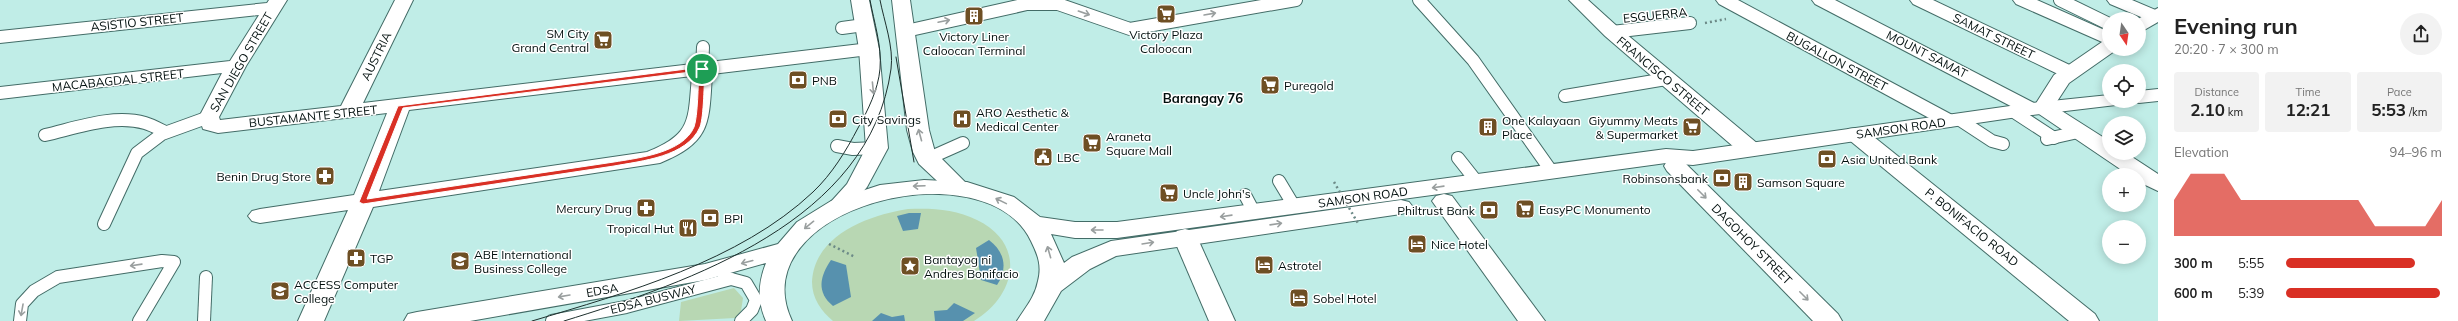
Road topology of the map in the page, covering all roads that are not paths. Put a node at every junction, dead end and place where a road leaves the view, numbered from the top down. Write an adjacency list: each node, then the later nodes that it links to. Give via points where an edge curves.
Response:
1 (404, 0): 38 (main road, AUSTRIA)
2 (860, 0): 18 (main road)
3 (901, 0): 20 (main road)
4 (1296, 0): 20 (lane, one-way to 4, via 1045,2 1058,4 1130,29)
5 (1419, 0): 55 (lane, via 1436,16 1461,47)
6 (1578, 0): 21 (main road, FRANCISCO STREET)
7 (1725, 0): 39 (main road, BUGALLON STREET)
8 (1821, 0): 37 (main road, MOUNT SAMAT, via 1986,84)
9 (1919, 0): 29 (main road, SAMAT STREET)
10 (2022, 0): 22 (main road)
11 (2060, 0): 15 (lane)
12 (2116, 0): 14 (main road)
13 (276, 4): 23 (main road, ASISTIO STREET); 27 (main road, SAN DIEGO STREET)
14 (2156, 15): 16 (main road)
15 (2102, 21)
16 (2146, 22)
17 (1690, 23): 21 (lane, ESGUERRA)
18 (864, 25): 19 (lane); 25 (main road)
19 (842, 28)
20 (906, 31): 52 (main road, one-way to 20, via 918,130)
21 (1612, 32): 30 (main road, FRANCISCO STREET)
22 (2102, 36)
23 (0, 37)
24 (703, 47): 28 (lane)
25 (869, 49): 28 (main road, BUSTAMANTE STREET); 49 (main road, one-way to 49)
26 (2102, 51): 29 (main road)
27 (236, 66): 31 (main road, MACABAGDAL STREET); 40 (main road, SAN DIEGO STREET)
28 (702, 69): 36 (main road, BUSTAMANTE STREET); 61 (main road, via 697,126 690,136 669,152 652,158)
29 (2069, 72): 37 (main road)
30 (1666, 79): 33 (lane); 50 (main road, FRANCISCO STREET)
31 (0, 93)
32 (2158, 95): 34 (main road)
33 (1565, 96)
34 (2146, 96)
35 (2102, 102): 37 (main road, SAMSON ROAD)
36 (400, 107): 38 (main road, BUSTAMANTE STREET); 61 (main road)
37 (2029, 110): 39 (main road, SAMSON ROAD); 42 (main road, MOUNT SAMAT); 42 (lane, via 2050,138)
38 (348, 113): 40 (main road, BUSTAMANTE STREET, via 218,127)
39 (1955, 120): 43 (main road, SAMSON ROAD); 46 (lane, via 1992,141)
40 (210, 121): 41 (lane)
41 (165, 132): 44 (lane, via 146,123 130,121); 66 (lane, via 147,142 137,153)
42 (2078, 132): 48 (main road, MOUNT SAMAT)
43 (1856, 134): 50 (main road, SAMSON ROAD); 85 (main road, P. BONIFACIO ROAD)
44 (45, 135)
45 (963, 143): 52 (lane)
46 (2003, 144)
47 (837, 146): 49 (lane, via 853,149)
48 (2102, 147)
49 (877, 148): 62 (main road, via 856,187)
50 (1750, 150): 54 (main road, SAMSON ROAD)
51 (1458, 158): 57 (lane)
52 (927, 160): 59 (main road)
53 (2122, 160): 58 (main road)
54 (1684, 162): 55 (main road, SAMSON ROAD, via 1666,156); 60 (main road, SAMSON ROAD); 84 (main road, DAGOHOY STREET, one-way to 84)
55 (1552, 172): 57 (main road, SAMSON ROAD)
56 (1279, 181): 63 (lane)
57 (1477, 182): 63 (main road, SAMSON ROAD, one-way to 63)
58 (2158, 184)
59 (958, 188): 62 (main road, one-way to 62, via 898,188 877,192); 65 (main road, one-way to 59, via 1000,200)
60 (1444, 201): 67 (main road, SAMSON ROAD, one-way to 60); 83 (main road)
61 (363, 202): 64 (main road); 76 (main road)
62 (840, 205): 68 (main road, one-way to 68, via 808,225)
63 (1294, 206): 65 (main road, SAMSON ROAD, one-way to 65, via 1250,203 1116,230 1075,230)
64 (260, 216)
65 (1033, 223): 72 (main road, one-way to 65, via 1052,262 1049,250)
66 (104, 224)
67 (1186, 237): 72 (main road, SAMSON ROAD, one-way to 67, via 1080,263 1111,249); 82 (main road)
68 (784, 250): 69 (main road, EDSA, one-way to 69); 80 (main road, via 772,282 772,298)
69 (705, 272): 71 (lane); 77 (main road, EDSA, one-way to 77)
70 (206, 277): 75 (lane)
71 (731, 279): 78 (lane, EDSA BUSWAY, via 626,307); 79 (lane, via 746,283 756,300 752,310)
72 (1050, 286): 81 (main road, via 1045,300)
73 (20, 321): 74 (lane, one-way to 73, via 174,262 162,261 58,277 34,291 22,304)
74 (138, 321)
75 (204, 321)
76 (311, 321)
77 (417, 321)
78 (552, 321)
79 (741, 321)
80 (780, 321)
81 (1030, 321)
82 (1222, 321)
83 (1532, 321)
84 (1829, 321)
85 (2086, 321)

